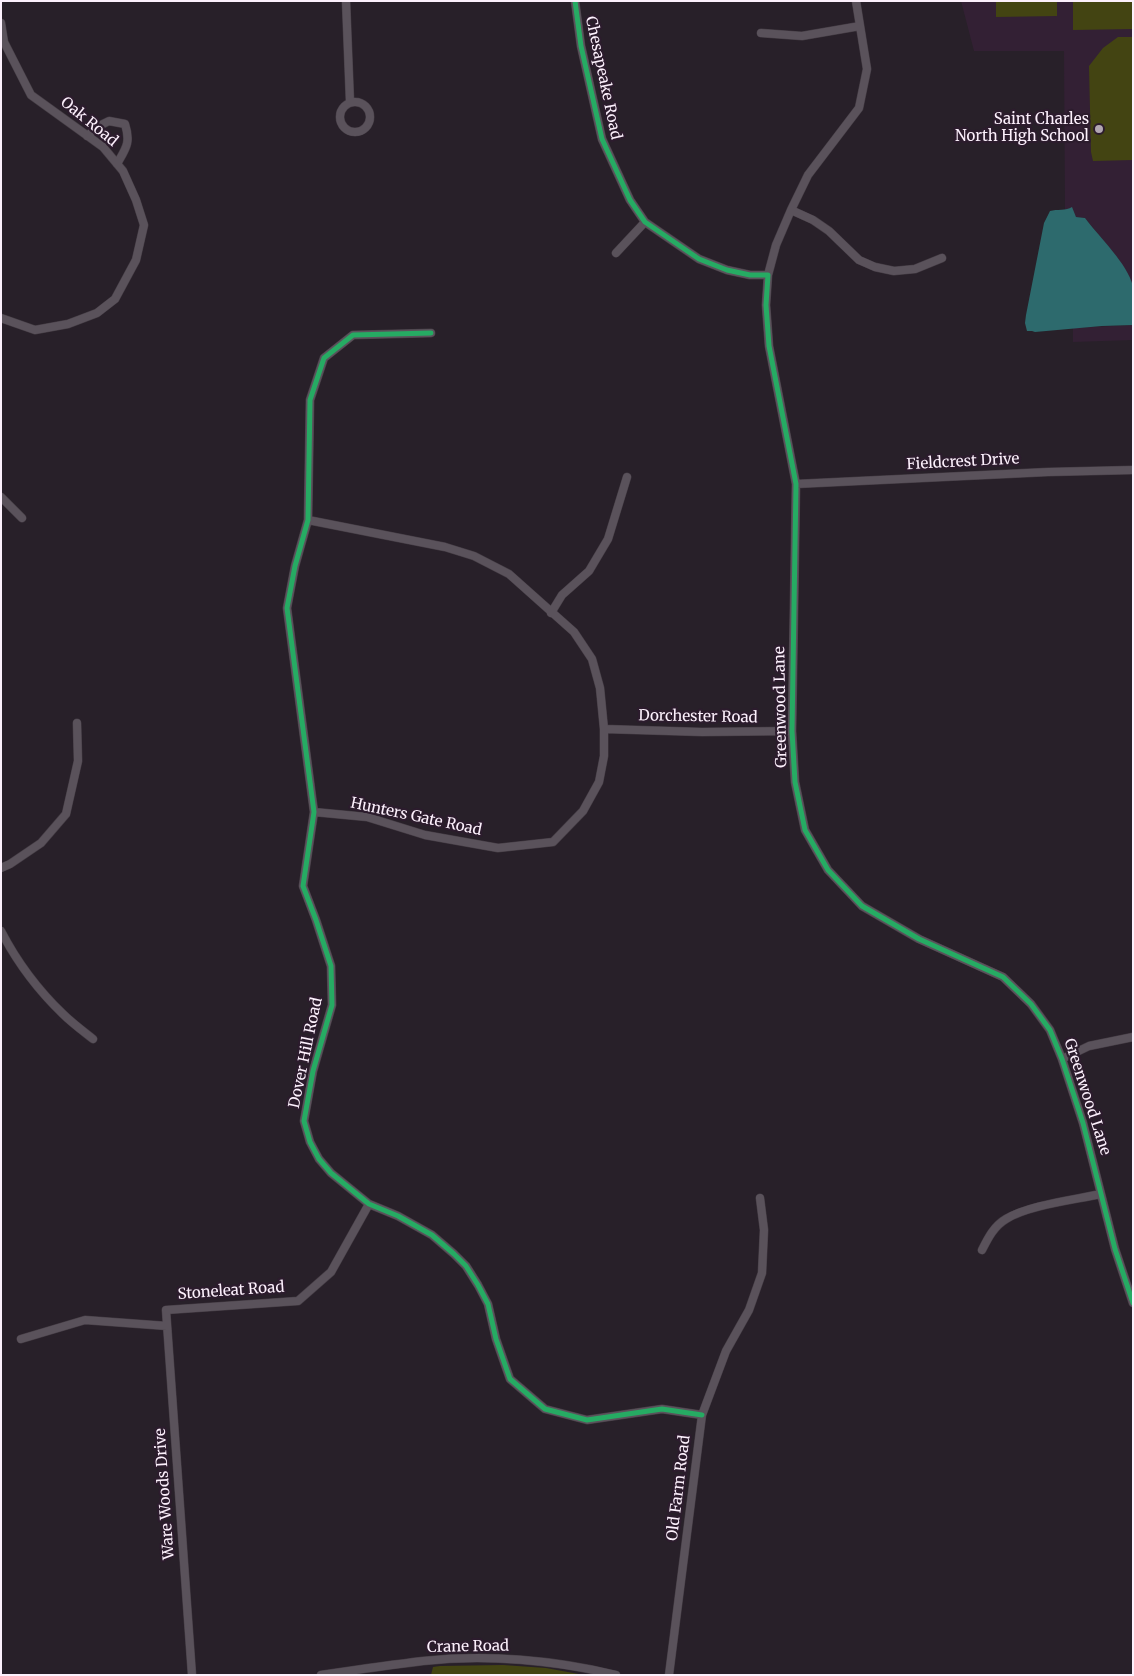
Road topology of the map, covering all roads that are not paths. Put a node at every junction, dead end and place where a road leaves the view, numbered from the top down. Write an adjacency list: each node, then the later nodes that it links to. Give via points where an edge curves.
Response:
1 (346, 1): 7 (street)
2 (575, 1): 11 (street, Chesapeake Road, via 581,46 602,139 630,200)
3 (856, 1): 5 (street, Greenwood Lane)
4 (1, 23): 8 (street, Oak Road, via 4,42 31,95)
5 (860, 26): 6 (street, via 802,36); 10 (street, Greenwood Lane, via 868,69 859,108 808,176)
6 (761, 33)
7 (350, 102): 7 (street, via 343,107 341,124 350,131 358,132 369,121 368,110 358,101)
8 (88, 136): 9 (street, Oak Road, via 103,147); 9 (street, via 109,121 125,124 128,144)
9 (117, 164): 15 (street, Oak Road, via 136,200 144,225 136,260 115,299 76,321 35,330)
10 (791, 210): 13 (street, via 813,220 860,260 875,267 894,271 915,269); 14 (street, Greenwood Lane, via 776,244)
11 (645, 222): 12 (street); 14 (street, Chesapeake Road, via 699,259 727,270)
12 (616, 253)
13 (942, 258)
14 (768, 275): 19 (street, Greenwood Lane, via 769,346)
15 (1, 318)
16 (430, 333): 22 (street, Dover Hill Road, via 353,335 324,358 310,400)
17 (1133, 470): 19 (street, Fieldcrest Drive)
18 (627, 477): 23 (street, via 608,539 589,571 562,595)
19 (796, 484): 26 (street, Greenwood Lane)
20 (1, 497): 21 (street)
21 (22, 518)
22 (308, 520): 23 (street, Hunters Gate Road, via 445,547 474,556 509,574); 27 (street, Dover Hill Road, via 287,608)
23 (551, 613): 25 (street, Hunters Gate Road, via 574,632 592,659 600,688)
24 (77, 723): 28 (street, via 78,761 66,814 41,843)
25 (604, 729): 26 (street, Dorchester Road); 27 (street, Hunters Gate Road, via 600,782 583,811 553,842 498,848 425,835 367,817)
26 (792, 731): 32 (street, Greenwood Lane, via 795,782 805,830 828,870 862,906 919,939 1003,976 1031,1004 1050,1030)
27 (314, 812): 35 (street, Dover Hill Road, via 303,886 332,966 332,1005 313,1071 304,1120 319,1159)
28 (1, 868)
29 (1, 931): 31 (street, via 17,960 36,984 64,1015)
30 (1133, 1037): 32 (street, via 1089,1046)
31 (93, 1038)
32 (1062, 1059): 33 (street, Greenwood Lane)
33 (1101, 1194): 36 (street, via 1030,1209 1006,1219 991,1232); 37 (street, Greenwood Lane)
34 (760, 1198): 41 (street, Old Farm Road, via 764,1230 762,1273 749,1310 726,1351)
35 (369, 1204): 38 (street, Stoneleat Road, via 331,1272 298,1301 167,1309); 41 (street, Dover Hill Road, via 432,1235 466,1266 488,1304 510,1379 545,1410 587,1420 662,1409)
36 (982, 1250)
37 (1133, 1303)
38 (166, 1312): 39 (street, Ware Woods Drive)
39 (167, 1326): 40 (street, via 85,1320); 42 (street, Ware Woods Drive)
40 (21, 1339)
41 (702, 1415): 45 (street, Old Farm Road)
42 (192, 1675)
43 (320, 1675): 44 (street, Crane Road, via 425,1661 477,1659 527,1661)
44 (616, 1675)
45 (669, 1675)

